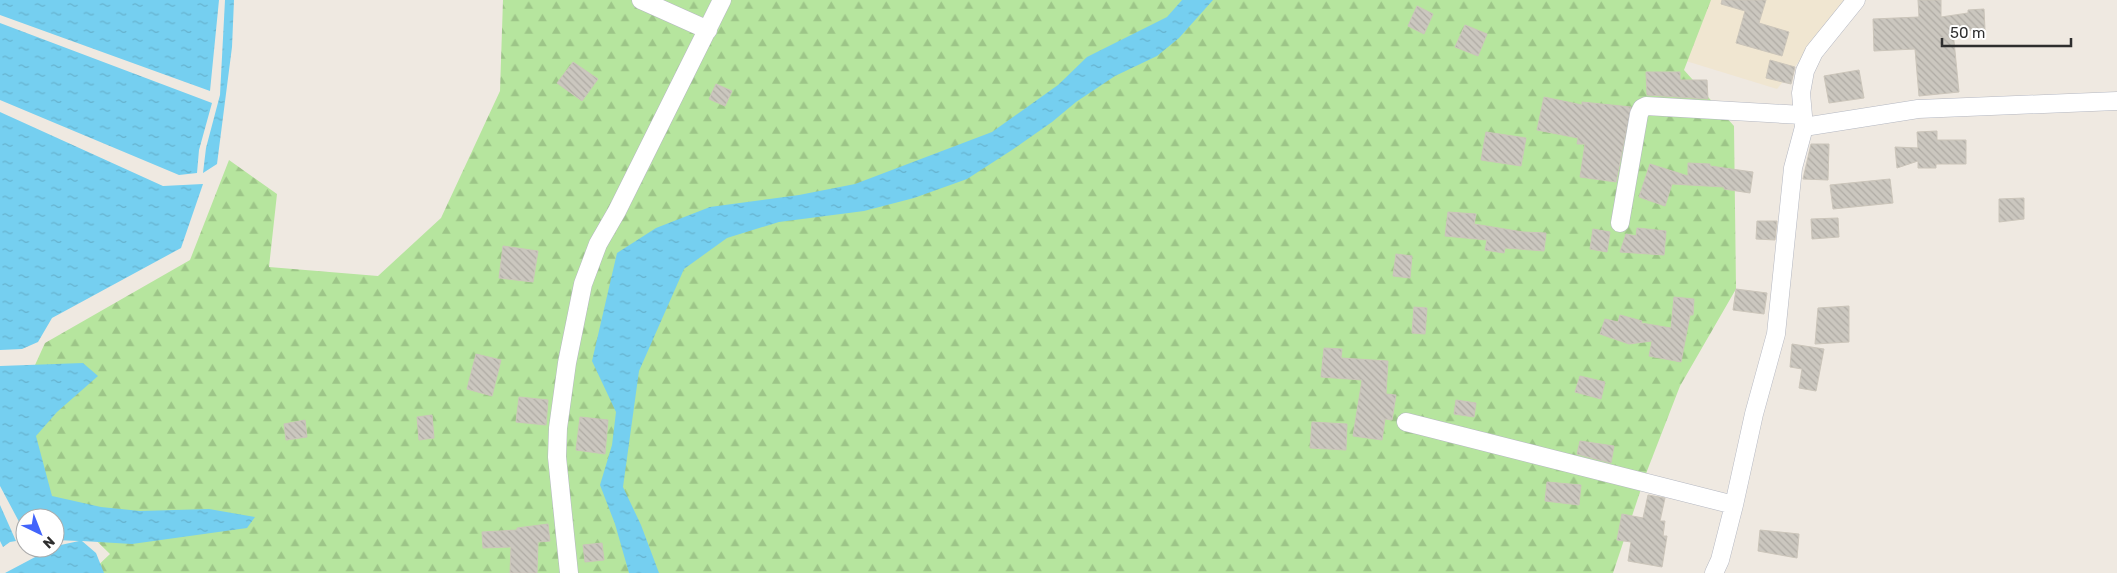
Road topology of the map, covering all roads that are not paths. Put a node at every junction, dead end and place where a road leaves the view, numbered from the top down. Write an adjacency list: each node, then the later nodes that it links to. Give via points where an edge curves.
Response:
1 (641, 0): 4 (street)
2 (722, 0): 4 (street)
3 (1856, 0): 6 (street, via 1805,71 1801,92)
4 (708, 30): 10 (street, via 618,211 598,244 583,284 558,428 557,457)
5 (2117, 100): 6 (street, via 1918,109)
6 (1803, 121): 7 (street, via 1642,108); 9 (street, via 1793,168 1776,334)
7 (1620, 223)
8 (1406, 422): 9 (street)
9 (1734, 505): 11 (street)
10 (569, 573)
11 (1714, 573)

